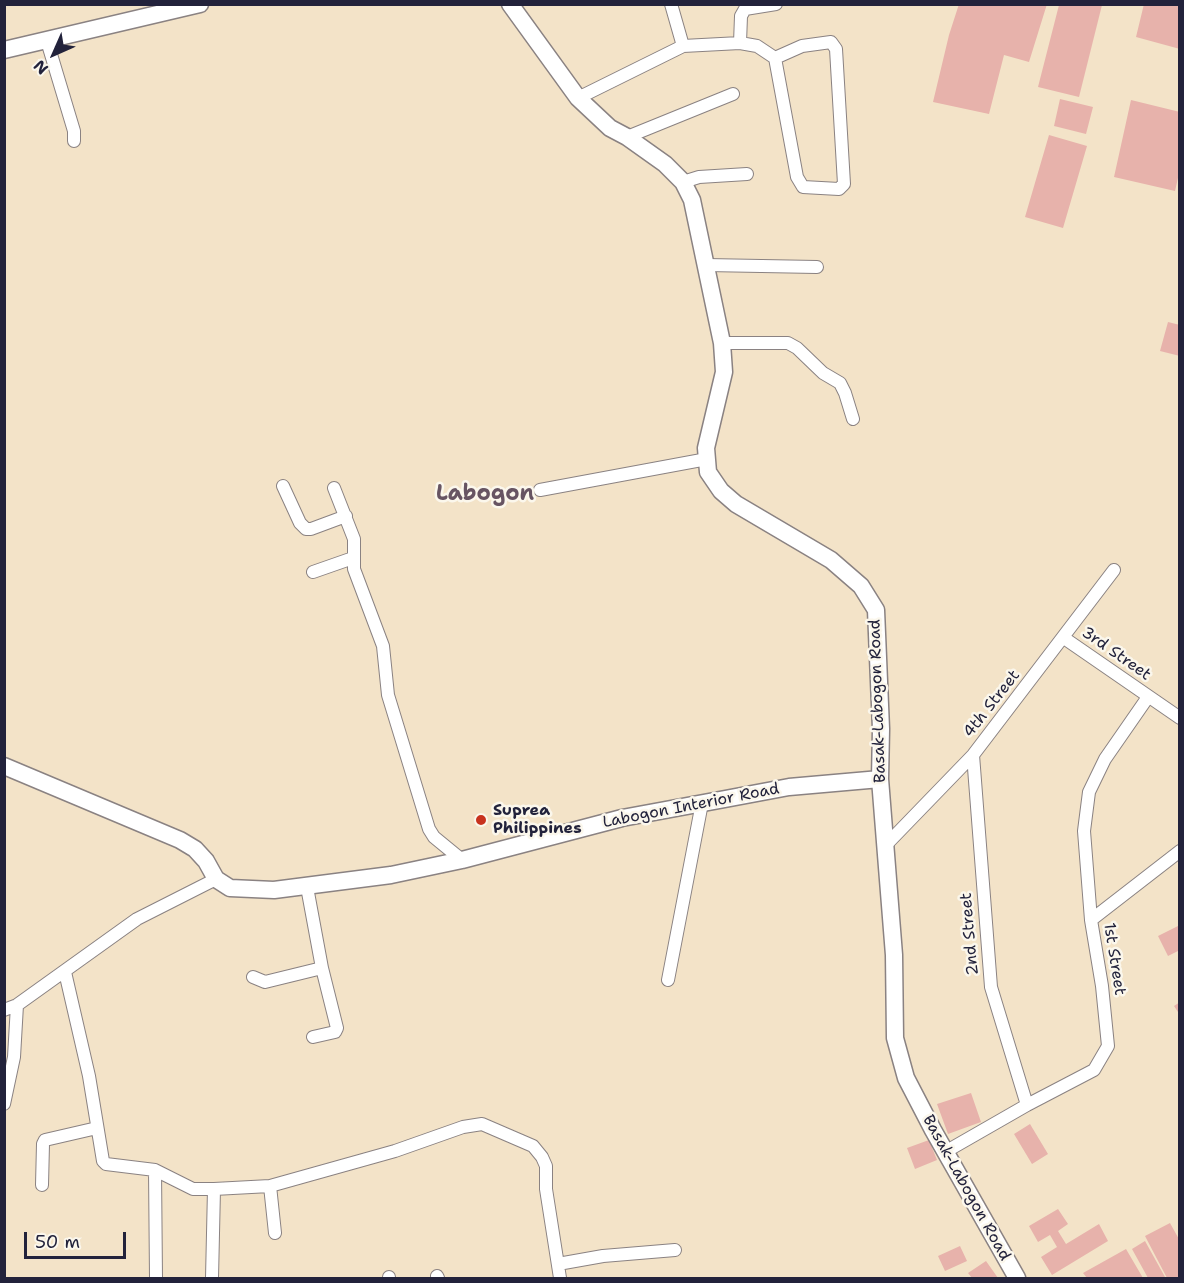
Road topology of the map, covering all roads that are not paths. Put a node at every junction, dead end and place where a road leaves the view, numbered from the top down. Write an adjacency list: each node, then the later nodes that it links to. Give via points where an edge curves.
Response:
1 (200, 4): 5 (street)
2 (510, 4): 11 (street, Basak-Labogon Road)
3 (670, 4): 7 (street)
4 (776, 4): 6 (street, via 745,9 741,16)
5 (46, 40): 8 (street); 13 (street)
6 (741, 44): 7 (street); 9 (street, via 757,46)
7 (683, 46): 11 (street)
8 (4, 50)
9 (775, 58): 9 (street, via 788,51 831,42 836,49 844,184 839,189 803,187 797,177)
10 (733, 94): 12 (street)
11 (579, 98): 12 (street, Basak-Labogon Road, via 610,128)
12 (627, 137): 15 (street, Basak-Labogon Road)
13 (74, 141)
14 (747, 174): 15 (street)
15 (683, 182): 16 (street, Basak-Labogon Road, via 692,200)
16 (706, 265): 17 (street); 18 (street, Basak-Labogon Road)
17 (816, 267)
18 (722, 343): 19 (street, via 792,345 840,383); 20 (street, Basak-Labogon Road, via 724,372 706,448)
19 (853, 419)
20 (707, 459): 23 (street); 33 (street, Basak-Labogon Road, via 708,472 721,491 736,504 831,560 861,586 876,610)
21 (283, 486): 24 (street, via 306,529)
22 (334, 488): 24 (street)
23 (540, 490)
24 (346, 516): 25 (street, via 354,539)
25 (353, 558): 27 (street); 37 (street, via 385,656 388,695 429,829)
26 (1114, 570): 28 (street, 4th Street)
27 (313, 572)
28 (1064, 638): 29 (street, 3rd Street); 31 (street, 4th Street)
29 (1149, 697): 30 (street, 3rd Street); 40 (street, 1st Street, via 1105,759 1089,792 1084,831)
30 (1179, 718)
31 (973, 755): 35 (street, 4th Street); 49 (street, 2nd Street, via 991,987)
32 (4, 766): 38 (street, via 180,840 195,849)
33 (880, 779): 34 (street, Labogon Interior Road, via 789,787); 35 (street, Basak-Labogon Road)
34 (702, 803): 37 (street, Labogon Interior Road, via 621,818); 44 (street)
35 (884, 847): 51 (street, Basak-Labogon Road, via 894,955 895,1038 906,1078)
36 (1179, 851): 40 (street)
37 (462, 860): 39 (street, Labogon Interior Road)
38 (216, 879): 39 (street, Labogon Interior Road, via 230,888); 42 (street, via 137,919)
39 (307, 887): 41 (street)
40 (1091, 920): 49 (street, 1st Street, via 1108,1046 1094,1070)
41 (322, 968): 43 (street, via 265,982); 47 (street, via 337,1028 335,1032)
42 (65, 972): 45 (street); 50 (street)
43 (253, 977)
44 (668, 980)
45 (17, 1005): 46 (street); 48 (street, via 14,1057)
46 (4, 1010)
47 (313, 1037)
48 (4, 1104)
49 (1027, 1105): 51 (street, 1st Street)
50 (97, 1128): 52 (street, via 106,1164); 53 (street, via 45,1140)
51 (945, 1152): 62 (street, Basak-Labogon Road)
52 (155, 1170): 55 (street, via 193,1189); 59 (street)
53 (42, 1185)
54 (270, 1186): 55 (street); 56 (street); 58 (street, via 482,1124 533,1146 542,1157)
55 (214, 1190): 60 (street)
56 (275, 1233)
57 (675, 1250): 58 (street)
58 (558, 1264): 61 (street)
59 (156, 1278)
60 (212, 1278)
61 (560, 1278)
62 (1017, 1278)

